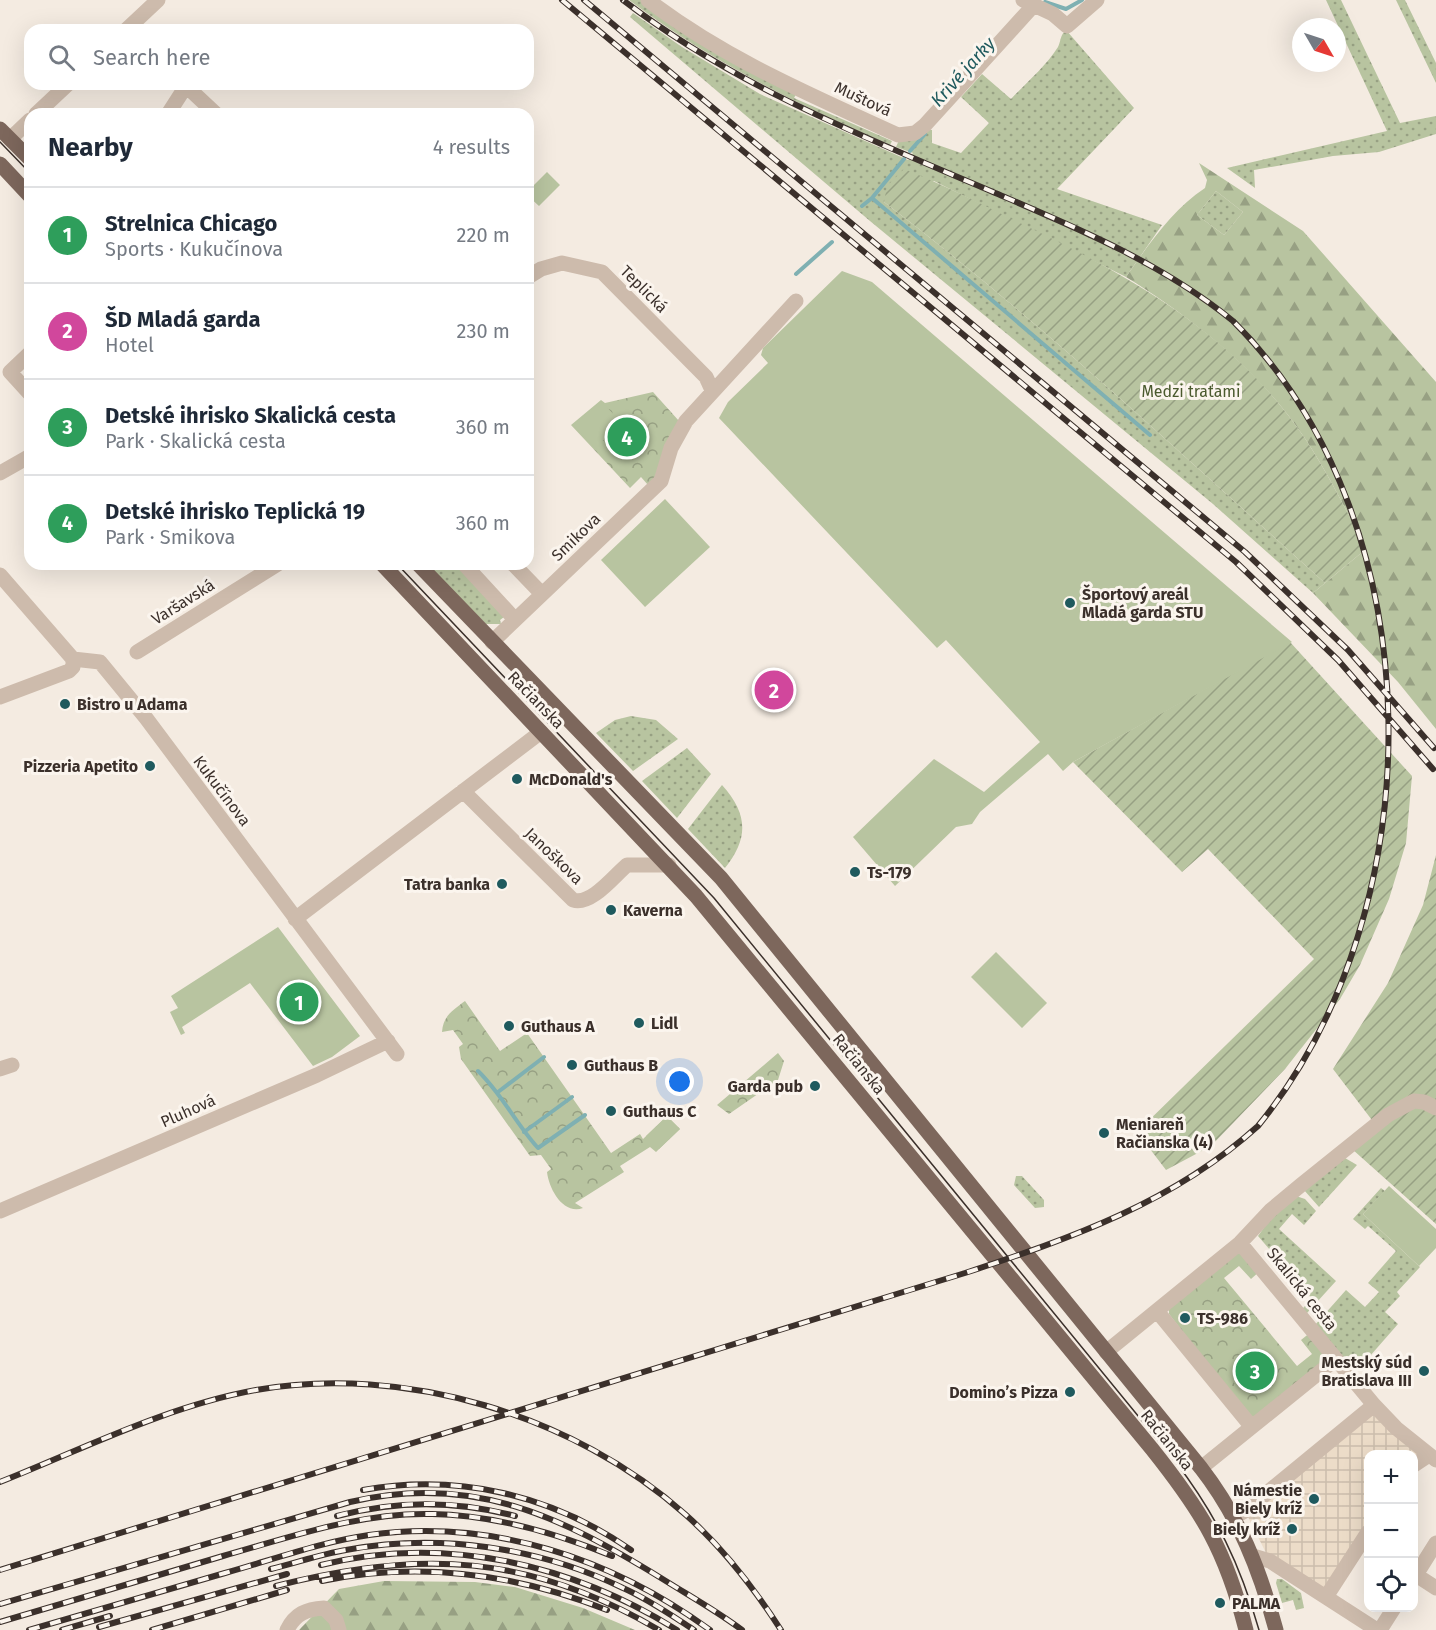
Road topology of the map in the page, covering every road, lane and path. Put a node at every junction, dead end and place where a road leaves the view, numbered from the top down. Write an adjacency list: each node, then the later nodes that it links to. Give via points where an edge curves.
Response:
1 (158, 0): 5 (street)
2 (648, 0): 4 (street, Muštová, via 703,39 757,70 898,135 915,133 925,125)
3 (1097, 0): 4 (street, via 1067,26 1053,14)
4 (1028, 3)
5 (135, 24)
6 (62, 90): 9 (street)
7 (182, 90): 10 (street)
8 (190, 90): 11 (street)
9 (42, 108)
10 (172, 108)
11 (210, 108)
12 (24, 123): 13 (street)
13 (5, 134): 14 (main road)
14 (24, 153)
15 (0, 164): 16 (main road)
16 (24, 190)
17 (534, 273): 21 (street, Teplická, via 562,263 602,272 706,377)
18 (796, 301): 21 (street, Smikova)
19 (24, 359): 20 (street, via 10,372)
20 (24, 387)
21 (712, 390): 30 (street, Smikova, via 686,421 671,448 661,481)
22 (24, 459): 23 (street)
23 (0, 473)
24 (268, 570): 33 (street, Varšavská)
25 (388, 570): 36 (main road, Račianska)
26 (424, 570): 32 (main road, Račianska)
27 (470, 570): 31 (street)
28 (519, 570): 30 (street)
29 (0, 575): 34 (street)
30 (542, 594): 32 (street, Smikova)
31 (510, 614)
32 (492, 642): 46 (main road, Račianska, via 721,878)
33 (137, 652)
34 (73, 659): 35 (street, via 71,670); 39 (street, Kukučínova, via 100,662)
35 (0, 697)
36 (541, 732): 37 (street); 38 (main road, Račianska)
37 (463, 791): 38 (street, Janoškova, via 573,900 584,900 594,894 627,865); 39 (street)
38 (669, 865): 64 (main road, Račianska, via 1190,1498 1221,1550)
39 (296, 919): 40 (street, Kukučínova)
40 (388, 1041): 41 (street, Kukučínova); 43 (street, Pluhová)
41 (397, 1054)
42 (1436, 1108): 44 (street, via 1414,1101 1388,1115 1271,1210)
43 (0, 1211)
44 (1240, 1243): 45 (street); 47 (street, Skalická cesta)
45 (1157, 1311): 46 (street); 49 (street)
46 (1107, 1352): 52 (main road, Račianska)
47 (1336, 1359): 48 (street, Skalická cesta); 49 (street)
48 (1374, 1405): 50 (street, Skalická cesta); 53 (street)
49 (1251, 1426): 52 (street)
50 (1433, 1457): 51 (street)
51 (1418, 1463)
52 (1201, 1468): 53 (main road, Račianska)
53 (1234, 1517): 56 (main road, Račianska)
54 (1364, 1538): 60 (street)
55 (1436, 1543): 57 (street)
56 (1253, 1556): 60 (street, via 1270,1561); 65 (main road, Račianska)
57 (1418, 1571)
58 (1418, 1579): 59 (street)
59 (1436, 1588)
60 (1326, 1597): 66 (street)
61 (1391, 1612): 66 (street)
62 (287, 1630): 63 (street, via 292,1619 304,1611 324,1608 336,1620)
63 (339, 1630)
64 (1246, 1630)
65 (1276, 1630)
66 (1379, 1630)

